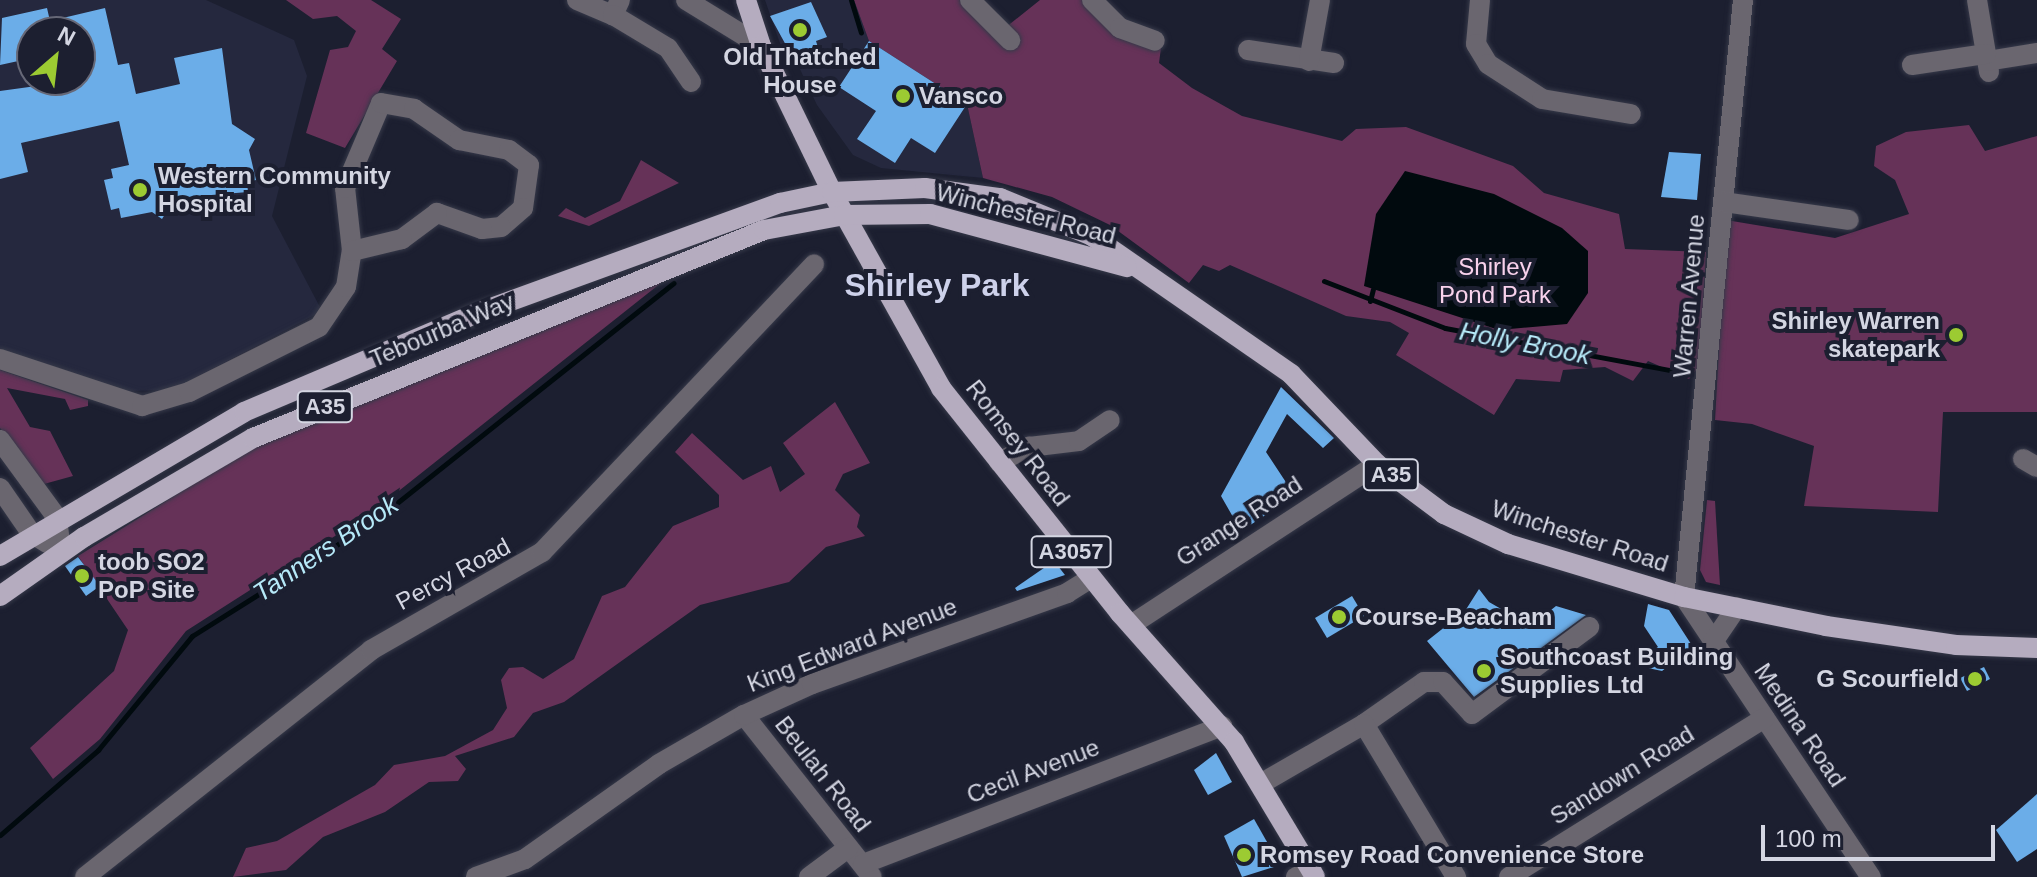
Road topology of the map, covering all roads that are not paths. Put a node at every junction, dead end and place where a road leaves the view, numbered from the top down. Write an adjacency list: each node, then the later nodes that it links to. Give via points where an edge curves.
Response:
1 (577, 0): 10 (street)
2 (686, 0): 13 (street)
3 (746, 0): 13 (main road, Romsey Road / A3057)
4 (970, 0): 11 (street)
5 (1092, 0): 12 (street, via 1120,28)
6 (1320, 0): 16 (street)
7 (1480, 0): 21 (street, via 1476,44 1488,64 1542,99)
8 (1743, 0): 23 (street, Warren Avenue)
9 (1977, 0): 17 (street)
10 (617, 8): 20 (street, via 668,48)
11 (1010, 40)
12 (1155, 41)
13 (761, 46): 22 (main road, Romsey Road / A3057)
14 (1248, 50): 16 (street)
15 (2037, 53): 17 (street)
16 (1309, 61): 18 (street)
17 (1987, 62): 19 (street)
18 (1334, 63)
19 (1912, 65)
20 (691, 82)
21 (1631, 114)
22 (832, 192): 24 (main road, Romsey Road / A3057); 28 (main road, Winchester Road / A35, via 925,188 1000,198 1092,236); 35 (main road, Tebourba Way / A35, via 704,227 429,333 244,412)
23 (1724, 202): 25 (street); 41 (street, Warren Avenue)
24 (844, 215): 28 (main road, Winchester Road / A35, via 900,212 962,219); 32 (main road, Romsey Road / A3057, via 904,331); 37 (main road, Tebourba Way / A35, via 730,241 253,438)
25 (1849, 220)
26 (352, 251): 26 (street, via 345,188 381,103 414,109 459,140 509,150 529,165 523,208 501,227 482,229 437,213 402,239); 29 (street, via 346,287 319,327 157,404 120,402)
27 (804, 265): 55 (street, Percy Road, via 542,552 371,650)
28 (1146, 272): 33 (main road, Winchester Road / A35, via 1291,374)
29 (0, 359)
30 (1110, 420): 32 (street, via 1079,441 1029,447)
31 (0, 440): 35 (street)
32 (999, 462): 39 (main road, Romsey Road / A3057)
33 (1371, 468): 41 (main road, Winchester Road / A35, via 1444,514 1508,544); 43 (street, Grange Road)
34 (0, 488): 36 (street)
35 (57, 518): 36 (main road, Tebourba Way / A35); 37 (street)
36 (31, 533): 37 (street); 38 (main road, Tebourba Way / A35)
37 (61, 552): 40 (main road, Tebourba Way / A35)
38 (0, 556)
39 (1091, 578): 43 (main road, Romsey Road / A3057); 47 (street, King Edward Avenue, via 1067,593 812,684)
40 (0, 596)
41 (1684, 597): 42 (main road, Winchester Road / A35); 45 (street, Medina Road)
42 (1737, 607): 45 (street); 46 (main road, Winchester Road / A35, via 1956,645)
43 (1131, 625): 50 (main road, Romsey Road / A3057)
44 (1589, 627): 49 (street, via 1472,714 1443,682 1424,682)
45 (1713, 642): 48 (street, Medina Road)
46 (2037, 648)
47 (744, 715): 52 (street, Beulah Road); 56 (street, King Edward Avenue, via 659,764 525,859)
48 (1764, 718): 59 (street, Sandown Road); 60 (street, Medina Road)
49 (1364, 724): 51 (street); 58 (street)
50 (1222, 726): 51 (main road, Romsey Road / A3057); 53 (street, Cecil Avenue)
51 (1262, 783): 54 (main road, Romsey Road / A3057)
52 (848, 848): 53 (street, Beulah Road); 57 (street)
53 (868, 871)
54 (1308, 875)
55 (85, 877)
56 (476, 877)
57 (809, 877)
58 (1456, 877)
59 (1509, 877)
60 (1871, 877)

